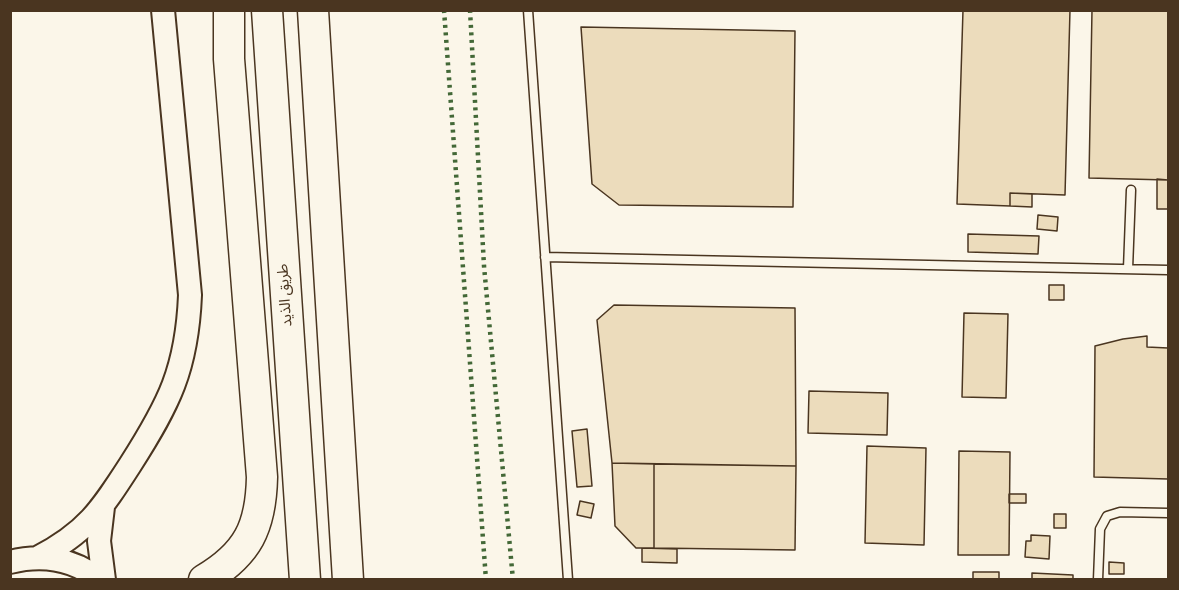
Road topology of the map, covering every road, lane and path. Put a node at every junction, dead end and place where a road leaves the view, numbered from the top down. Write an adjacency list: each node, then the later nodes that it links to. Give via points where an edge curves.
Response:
1 (163, 10): 10 (street, via 190,295 189,326 174,386 162,414)
2 (230, 10): 15 (highway, via 229,59 262,503 255,528 242,550 224,568)
3 (267, 10): 16 (highway, طريق الذيد)
4 (313, 10): 17 (highway)
5 (528, 10): 7 (lane)
6 (1131, 190): 8 (lane)
7 (545, 257): 8 (lane); 18 (lane)
8 (1128, 269): 9 (lane)
9 (1168, 270)
10 (103, 507): 12 (street, via 73,536); 14 (street, via 99,541)
11 (1168, 513): 19 (lane, via 1120,512 1107,516 1100,529)
12 (37, 558): 13 (street); 14 (street, via 66,562)
13 (10, 562)
14 (102, 579)
15 (204, 579)
16 (305, 579)
17 (348, 579)
18 (568, 579)
19 (1098, 579)

